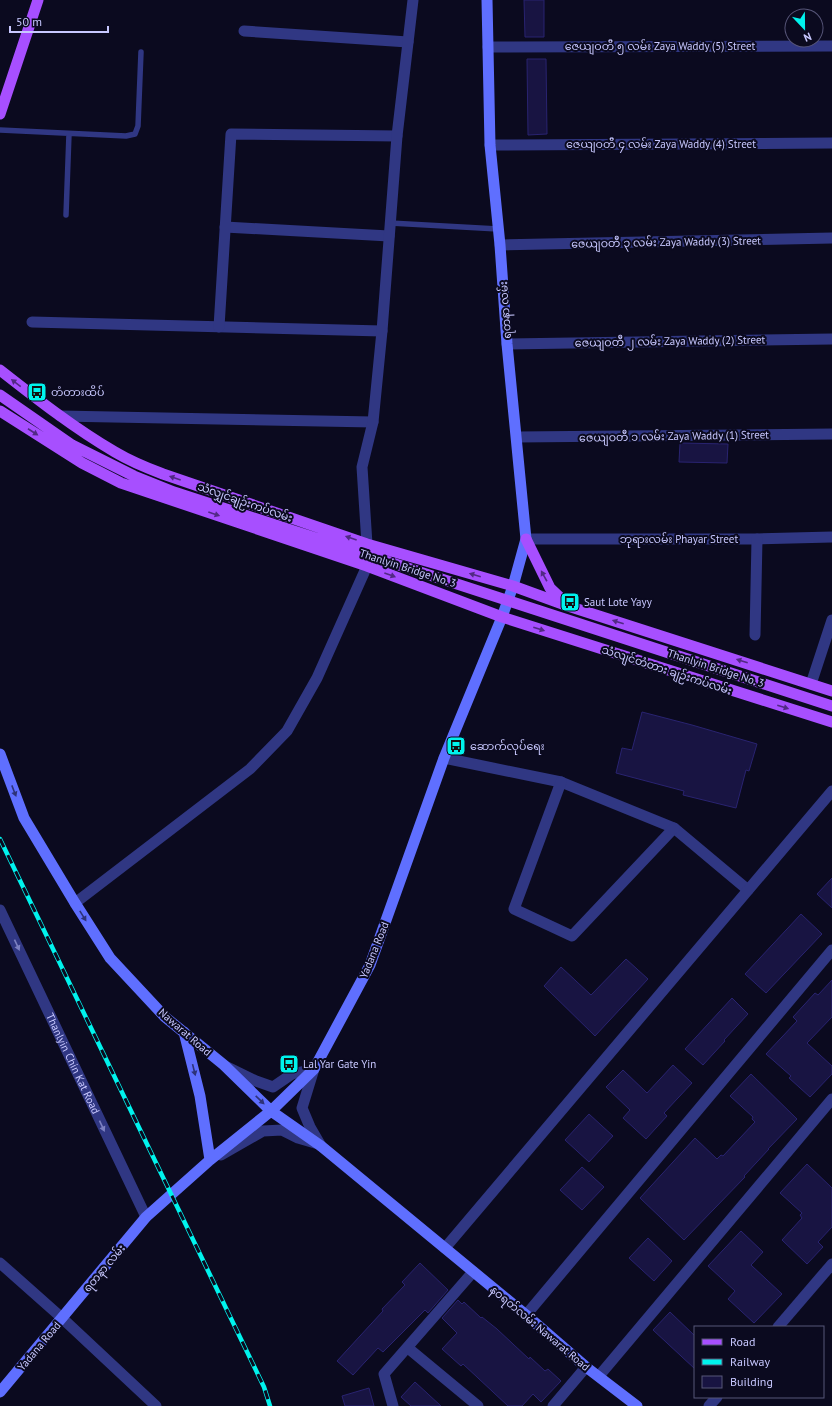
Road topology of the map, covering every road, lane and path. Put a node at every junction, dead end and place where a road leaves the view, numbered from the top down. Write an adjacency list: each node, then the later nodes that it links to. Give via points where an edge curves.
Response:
1 (38, 0): 9 (main road)
2 (413, 0): 5 (street)
3 (487, 0): 6 (main road, ရတနာ လမ်း)
4 (244, 31): 5 (street)
5 (408, 42): 12 (street)
6 (488, 46): 7 (street, ဇေယျဝတီ ၅ လမ်း Zaya Waddy (5) Street); 14 (main road, ရတနာ လမ်း)
7 (832, 46)
8 (141, 52): 11 (lane, via 138,126 135,134)
9 (0, 114)
10 (0, 130): 11 (lane)
11 (69, 134): 15 (lane)
12 (397, 136): 16 (street); 17 (street, via 231,134)
13 (832, 143): 14 (street, ဇေယျဝတီ ၄ လမ်း Zaya Waddy (4) Street)
14 (490, 145): 18 (main road, ရတနာ လမ်း)
15 (66, 215)
16 (390, 223): 18 (lane); 19 (street)
17 (225, 227): 19 (street); 23 (street)
18 (498, 228): 21 (main road, ရတနာ လမ်း)
19 (389, 236): 24 (street)
20 (832, 238): 21 (street, ဇေယျဝတီ ၃ လမ်း Zaya Waddy (3) Street)
21 (500, 245): 26 (main road, ရတနာ လမ်း)
22 (32, 322): 23 (street)
23 (219, 327): 24 (street)
24 (382, 331): 31 (street)
25 (832, 338): 26 (street, ဇေယျဝတီ ၂ လမ်း Zaya Waddy (2) Street)
26 (507, 344): 33 (main road, ရတနာ လမ်း)
27 (0, 370): 30 (main road, သံလျှင်ချဉ်းကပ်လမ်း, one-way to 27)
28 (0, 395): 48 (main road, Thanlyin Bridge No. 3, via 72,445 134,476 174,492)
29 (0, 411): 38 (main road, သံလျှင်ချဉ်းကပ်လမ်း, one-way to 38, via 82,463 121,483)
30 (60, 416): 31 (street); 37 (main road, သံလျှင်ချဉ်းကပ်လမ်း, one-way to 30, via 134,463)
31 (373, 422): 37 (street, via 362,467)
32 (832, 434): 33 (street, ဇေယျဝတီ ၁ လမ်း Zaya Waddy (1) Street)
33 (517, 438): 35 (main road, ရတနာ လမ်း)
34 (832, 537): 36 (street, ဘုရားလမ်း Phayar Street)
35 (526, 539): 36 (street, ဘုရားလမ်း Phayar Street); 39 (main road, ရတနာ လမ်း); 40 (main road, one-way to 35, via 550,588)
36 (757, 539): 43 (street)
37 (367, 544): 38 (street); 39 (main road, သံလျှင်ချဉ်းကပ်လမ်း, one-way to 37)
38 (367, 566): 41 (main road, သံလျှင်ချဉ်းကပ်လမ်း, one-way to 41); 56 (street, via 317,678 287,732 250,769)
39 (513, 586): 40 (main road); 41 (main road, ရတနာ လမ်း)
40 (568, 606): 44 (main road, one-way to 40)
41 (502, 617): 47 (main road, သံလျင်တံတား ချဉ်းကပ်လမ်း, one-way to 47); 51 (main road, Yadana Road)
42 (832, 620): 45 (street)
43 (755, 636)
44 (768, 670): 45 (main road); 47 (main road)
45 (811, 684): 46 (main road)
46 (832, 691)
47 (759, 700): 49 (main road, သံလျင်တံတား ချဉ်းကပ်လမ်း, one-way to 49)
48 (832, 706)
49 (832, 722)
50 (0, 754): 56 (main road, Nawarat Road, one-way to 56, via 24,818)
51 (444, 758): 52 (street); 61 (main road, Yadana Road, via 370,965)
52 (561, 782): 54 (street); 54 (street, via 514,909 572,936)
53 (832, 791): 55 (street)
54 (674, 828): 55 (street)
55 (748, 890): 67 (street)
56 (75, 903): 59 (main road, Nawarat Road, one-way to 59, via 110,958 165,1017)
57 (0, 910): 66 (street, Thanlyin Chin Kat Road, one-way to 66)
58 (832, 950): 71 (street)
59 (184, 1032): 60 (main road, Nawarat Road); 65 (main road, one-way to 65, via 200,1096)
60 (224, 1065): 61 (street, via 256,1081 273,1086 292,1074); 63 (main road, Nawarat Road, one-way to 63)
61 (314, 1069): 63 (main road, Yadana Road); 64 (street, via 302,1108)
62 (832, 1099): 76 (street)
63 (271, 1111): 64 (main road, Nawarat Road); 65 (main road, Yadana Road)
64 (321, 1146): 65 (street, via 282,1130 263,1131); 67 (main road, Nawarat Road)
65 (210, 1160): 66 (main road, Yadana Road)
66 (146, 1217): 72 (main road, ရတနာ လမ်း)
67 (445, 1248): 70 (main road, နဝရတ်လမ်း Nawarat Road)
68 (0, 1262): 72 (street)
69 (832, 1264): 73 (street)
70 (473, 1272): 71 (main road, နဝရတ်လမ်း Nawarat Road); 74 (street)
71 (526, 1315): 75 (main road, နဝရတ်လမ်း Nawarat Road)
72 (62, 1318): 77 (main road, Yadana Road); 79 (street)
73 (779, 1326)
74 (408, 1348): 80 (street, via 384,1374); 81 (street)
75 (586, 1367): 76 (main road, နဝရတ်လမ်း Nawarat Road); 82 (street)
76 (599, 1376): 83 (main road, နဝရတ်လမ်း Nawarat Road)
77 (0, 1392)
78 (716, 1398): 84 (street)
79 (156, 1406)
80 (393, 1406)
81 (478, 1406)
82 (553, 1406)
83 (637, 1406)
84 (710, 1406)

